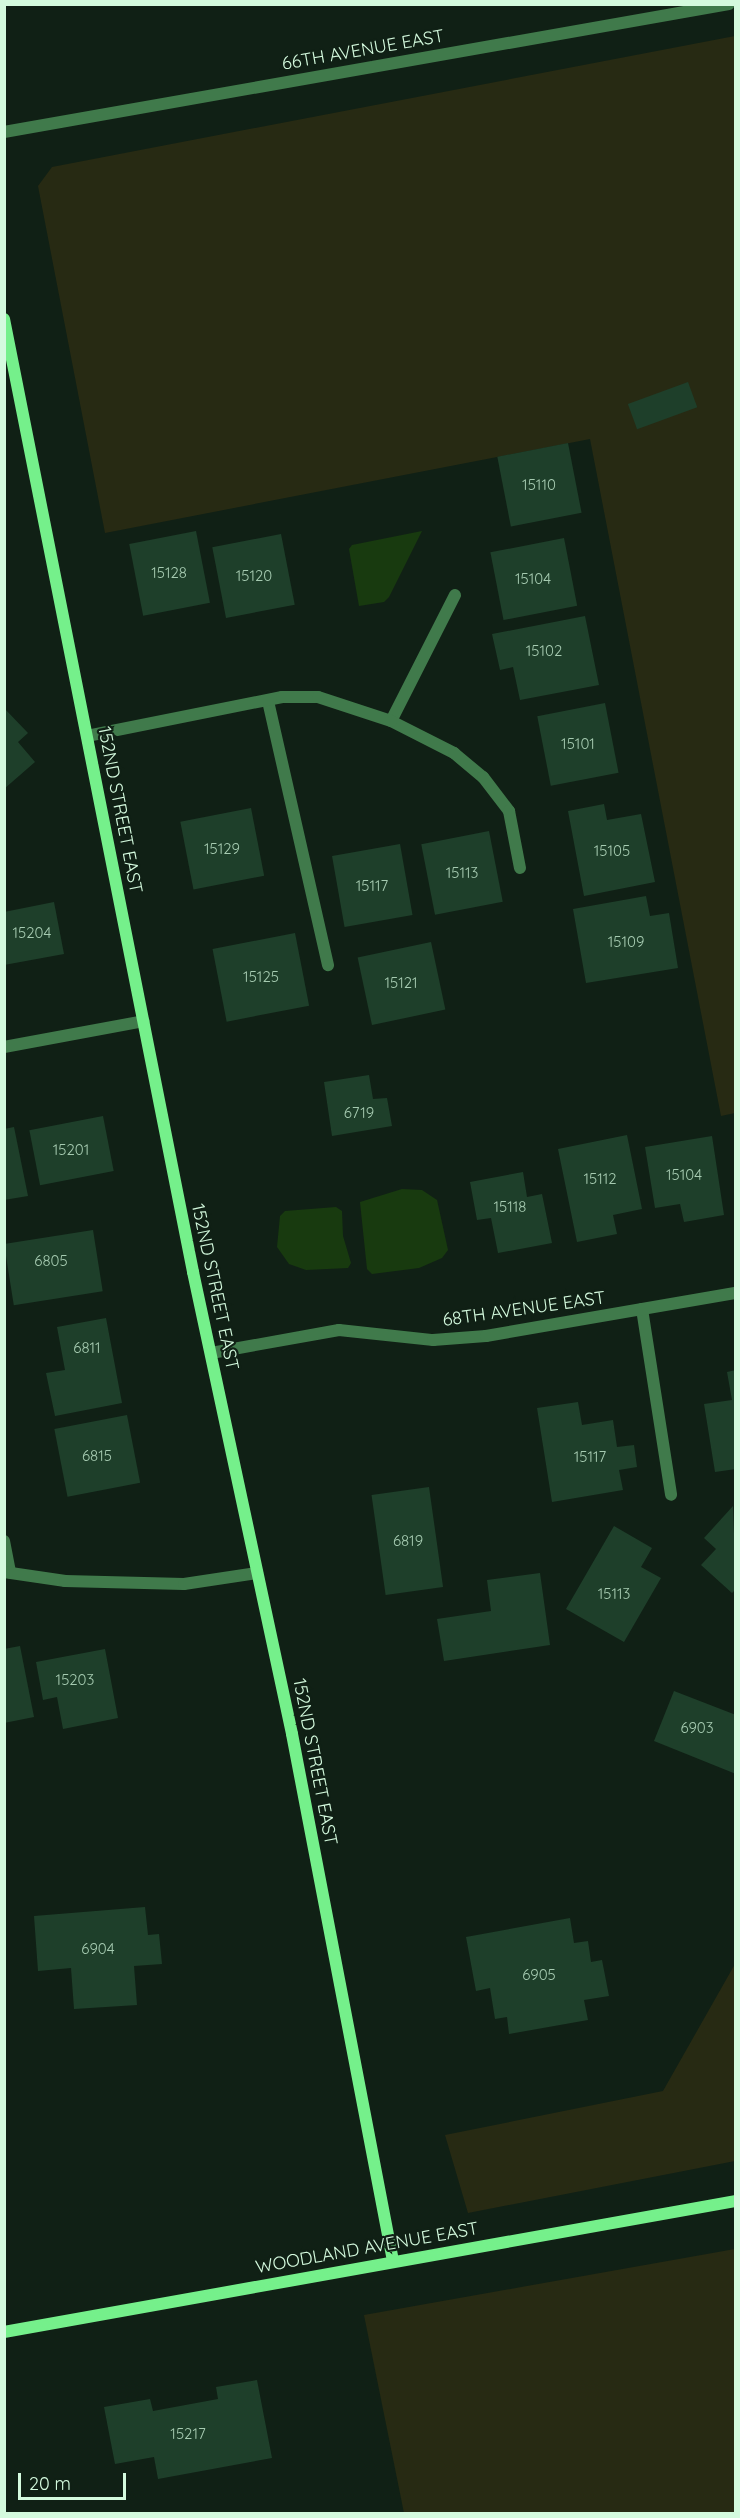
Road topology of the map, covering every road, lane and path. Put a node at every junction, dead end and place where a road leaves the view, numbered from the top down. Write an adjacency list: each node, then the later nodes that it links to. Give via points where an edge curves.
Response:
1 (729, 4): 2 (street, 66TH AVENUE EAST)
2 (4, 132)
3 (4, 319): 7 (street, 152ND STREET EAST)
4 (455, 595): 6 (street)
5 (268, 701): 6 (street, via 318,697); 7 (street); 9 (street)
6 (391, 721): 8 (street, via 454,753 483,777 509,811)
7 (87, 736): 10 (street, 152ND STREET EAST)
8 (520, 868)
9 (328, 965)
10 (144, 1021): 11 (street); 14 (street, 152ND STREET EAST)
11 (4, 1047)
12 (735, 1293): 13 (street, 68TH AVENUE EAST)
13 (642, 1309): 14 (street, 68TH AVENUE EAST, via 486,1336 433,1340 339,1330); 15 (street)
14 (211, 1353): 18 (street, 152ND STREET EAST)
15 (671, 1495)
16 (4, 1541): 17 (street)
17 (7, 1572): 18 (street, via 65,1581 184,1584)
18 (257, 1573): 20 (street, 152ND STREET EAST)
19 (735, 2201): 20 (street, WOODLAND AVENUE EAST)
20 (393, 2261): 21 (street, WOODLAND AVENUE EAST)
21 (4, 2332)

